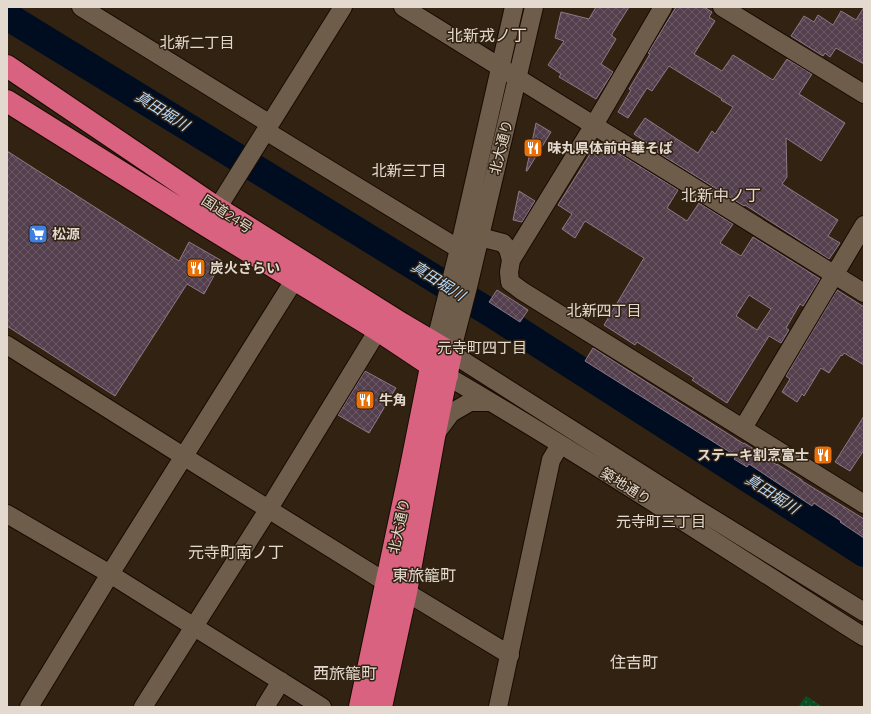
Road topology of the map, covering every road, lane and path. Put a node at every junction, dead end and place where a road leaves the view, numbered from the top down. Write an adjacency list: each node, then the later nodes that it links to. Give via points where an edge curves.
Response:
1 (81, 7): 14 (street)
2 (343, 7): 14 (street)
3 (403, 7): 8 (street)
4 (514, 7): 8 (street, 北大通り)
5 (534, 7): 10 (street, 北大通り)
6 (663, 7): 13 (street)
7 (722, 7): 11 (street)
8 (501, 67): 10 (street); 18 (street, 北大通り)
9 (11, 70): 15 (highway, 国道24号)
10 (518, 78): 13 (street); 17 (street, 北大通り)
11 (864, 94)
12 (7, 101): 15 (highway, 国道24号)
13 (594, 125): 19 (street); 20 (street)
14 (268, 128): 15 (street); 18 (street)
15 (212, 217): 21 (highway, 国道24号); 25 (highway, 国道24号)
16 (864, 225): 20 (street)
17 (480, 237): 19 (street, via 503,243); 25 (street, 北大通り, via 461,314)
18 (459, 249): 25 (street, 北大通り, via 446,303)
19 (511, 260): 28 (street, via 510,282 522,291)
20 (834, 275): 22 (street); 28 (street)
21 (294, 279): 23 (highway, 国道24号); 31 (street)
22 (864, 293)
23 (378, 330): 26 (highway, 国道24号); 33 (street)
24 (7, 344): 31 (street)
25 (443, 349): 26 (highway, 北大通り); 38 (street, 築地通り)
26 (439, 371): 27 (street, 築地通り); 29 (highway, 北大通り); 36 (highway, 北大通り)
27 (492, 402): 29 (street, via 470,402 451,413); 30 (street, 築地通り)
28 (743, 428): 32 (street)
29 (434, 437): 37 (highway, 北大通り)
30 (560, 445): 40 (street, 築地通り); 41 (street, via 551,460)
31 (183, 456): 33 (street); 35 (street)
32 (864, 504)
33 (268, 510): 36 (street); 39 (street)
34 (7, 514): 35 (street)
35 (110, 574): 39 (street); 43 (street)
36 (387, 583): 47 (highway, 北大通り)
37 (406, 592): 41 (street); 48 (highway, 北大通り)
38 (864, 612)
39 (195, 627): 42 (street); 44 (street)
40 (864, 637)
41 (510, 655): 49 (street)
42 (281, 681): 45 (street); 46 (street)
43 (29, 707)
44 (143, 707)
45 (265, 707)
46 (322, 707)
47 (360, 707)
48 (381, 707)
49 (498, 707)

